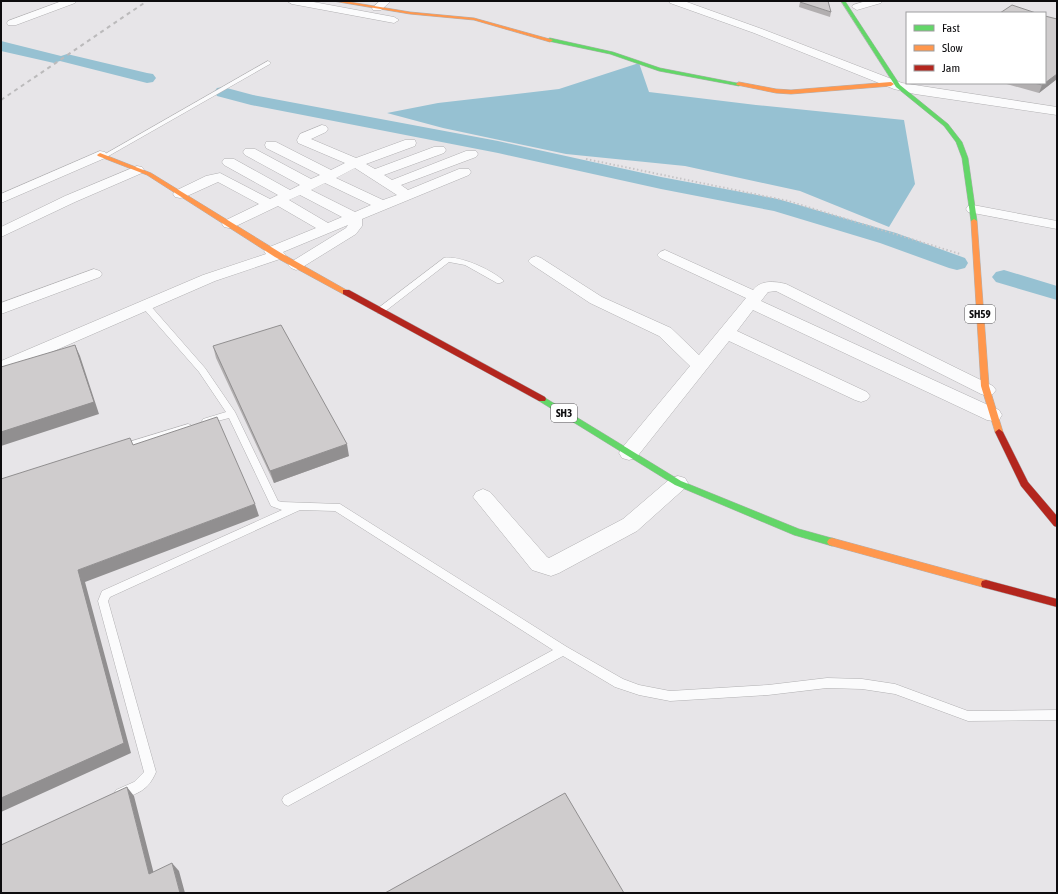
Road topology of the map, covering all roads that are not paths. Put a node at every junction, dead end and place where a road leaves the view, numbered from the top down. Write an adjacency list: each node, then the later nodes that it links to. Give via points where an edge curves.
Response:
1 (71, 1): 12 (street)
2 (292, 1): 11 (street)
3 (340, 1): 8 (main road)
4 (386, 1): 8 (street)
5 (674, 1): 15 (street)
6 (843, 1): 9 (main road, SH59)
7 (878, 1): 9 (street)
8 (376, 8): 15 (main road, via 474,19 543,39 611,53 654,68 776,91 791,92)
9 (854, 8): 15 (main road, SH59); 15 (main road, SH59, via 863,16)
10 (1, 18): 12 (street)
11 (394, 20)
12 (12, 23): 13 (street)
13 (1, 27)
14 (268, 63): 25 (lane)
15 (904, 82): 17 (main road, SH59); 17 (main road, SH59)
16 (915, 84): 18 (street)
17 (920, 104): 38 (main road, SH59, via 946,125 959,142 965,158)
18 (1057, 111)
19 (322, 129): 27 (street, via 303,140)
20 (410, 143): 27 (street)
21 (271, 145): 31 (street)
22 (439, 150): 30 (street)
23 (250, 152): 34 (street)
24 (471, 154): 32 (street)
25 (101, 156): 28 (main road, SH3); 36 (street)
26 (229, 162): 34 (street)
27 (356, 163): 30 (street); 31 (street)
28 (137, 170): 33 (main road, SH3, via 149,174); 43 (street)
29 (464, 172): 35 (street)
30 (373, 174): 32 (street)
31 (328, 176): 34 (street); 37 (street)
32 (390, 185): 35 (street)
33 (180, 194): 34 (street, via 220,177); 40 (main road, SH3)
34 (289, 195): 39 (street); 40 (street); 42 (street)
35 (407, 195): 37 (street)
36 (1, 199)
37 (382, 205): 39 (street)
38 (973, 209): 41 (street); 57 (main road, SH59)
39 (354, 217): 42 (street); 47 (street, via 356,223 352,231)
40 (228, 224): 44 (main road, SH3)
41 (1057, 225)
42 (327, 228): 44 (street)
43 (1, 233)
44 (275, 253): 47 (main road, SH3); 51 (street)
45 (665, 255): 50 (street)
46 (536, 261): 55 (street, via 596,300 665,332)
47 (296, 265): 53 (main road, SH3)
48 (94, 274): 52 (street)
49 (500, 281): 53 (lane, via 464,262 448,260)
50 (753, 300): 54 (street); 57 (street, via 767,286 780,287); 60 (street)
51 (146, 306): 56 (street); 59 (lane, via 202,370)
52 (1, 310)
53 (380, 311): 62 (main road, SH3, via 532,394)
54 (727, 333): 55 (street); 58 (street)
55 (700, 366): 62 (street)
56 (1, 368)
57 (986, 390): 60 (main road, SH59)
58 (861, 396)
59 (232, 414): 61 (lane); 65 (lane, via 274,503 281,506)
60 (993, 415): 66 (main road, SH59, via 1024,484)
61 (116, 449)
62 (629, 453): 63 (main road, SH3)
63 (678, 483): 64 (street, via 630,524 551,567 540,564); 67 (main road, SH3, via 798,532)
64 (483, 497)
65 (301, 506): 68 (lane, via 337,507); 70 (lane, via 106,594 103,601 150,772 148,779 140,785)
66 (1057, 523)
67 (1057, 603)
68 (562, 650): 69 (lane, via 619,682 639,690 670,696 768,690 827,683 862,684 895,689 968,716); 71 (lane)
69 (1057, 715)
70 (113, 797)
71 (288, 800)

